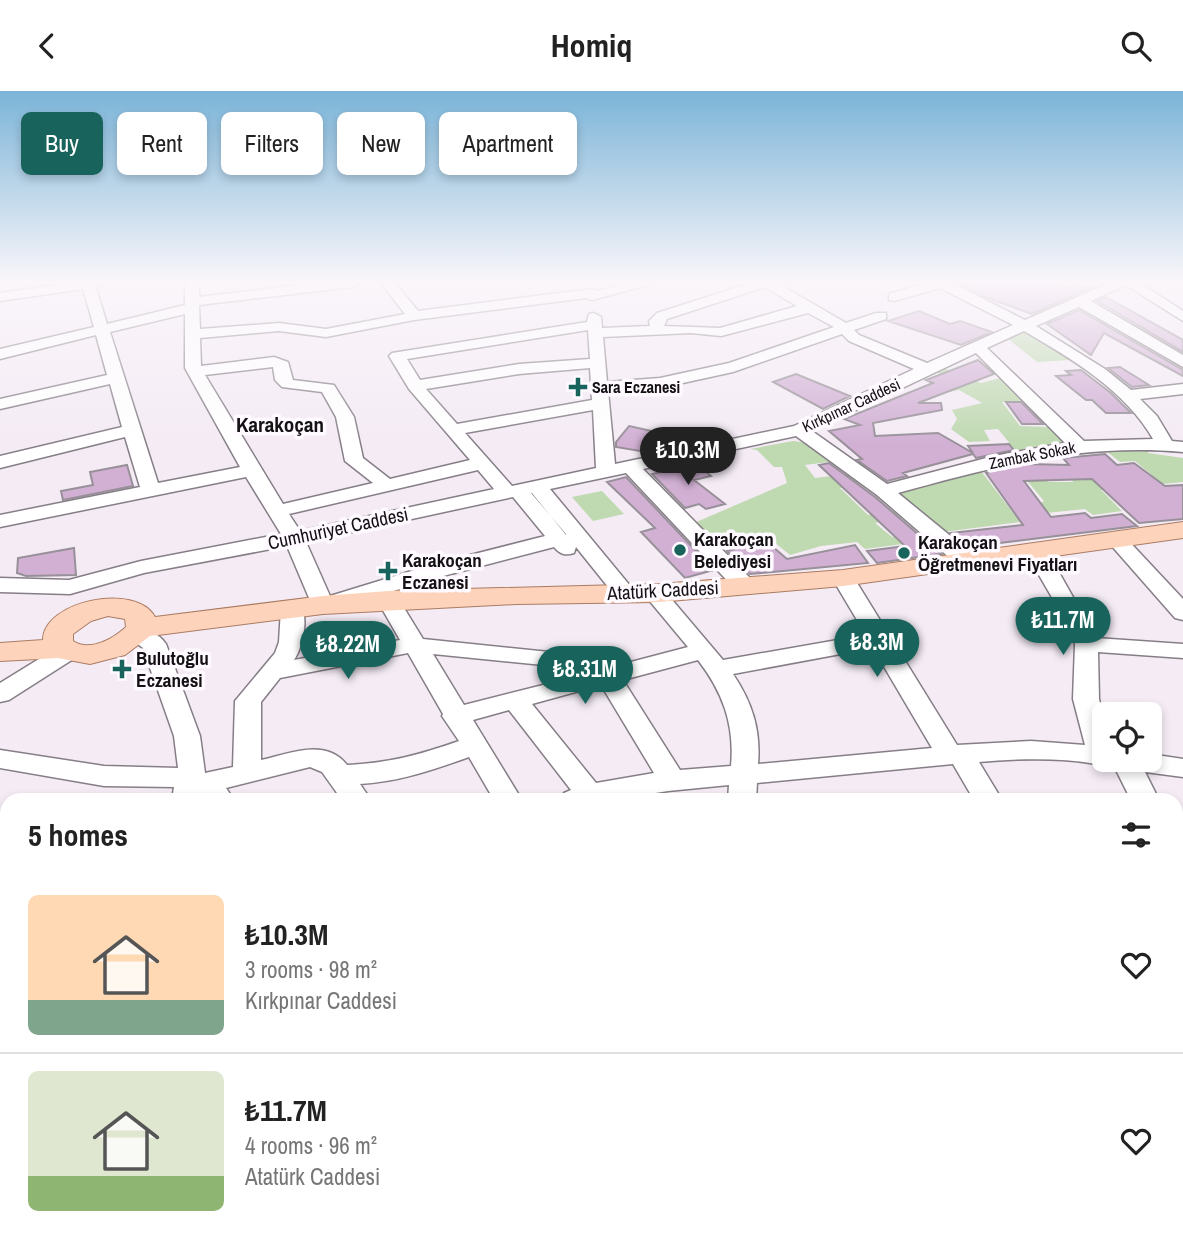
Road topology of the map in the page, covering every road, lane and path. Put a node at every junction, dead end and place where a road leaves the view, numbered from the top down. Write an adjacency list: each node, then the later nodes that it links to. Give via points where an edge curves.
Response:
1 (67, 337): 12 (street)
2 (104, 337): 17 (street)
3 (191, 337): 16 (street)
4 (538, 337): 18 (street, via 397,356)
5 (595, 337): 14 (street)
6 (825, 337): 20 (street, via 733,367)
7 (851, 337): 15 (street)
8 (1001, 337): 11 (street, Kırkpınar Caddesi)
9 (1044, 337): 21 (street)
10 (1140, 337): 13 (street)
11 (978, 347): 15 (street, Kırkpınar Caddesi); 27 (street)
12 (0, 354)
13 (1183, 362)
14 (597, 363): 18 (street, via 519,369); 20 (street)
15 (928, 369): 25 (street, Kırkpınar Caddesi)
16 (195, 372): 31 (street); 33 (street, via 274,362 282,365 283,380 288,384 328,388 345,418 354,461)
17 (116, 378): 22 (street); 23 (street)
18 (415, 386): 24 (street)
19 (1183, 389): 21 (street)
20 (600, 395): 24 (street); 32 (street)
21 (1128, 395): 26 (street)
22 (0, 404)
23 (131, 430): 28 (street); 35 (street)
24 (453, 430): 29 (street)
25 (799, 430): 30 (street, Kırkpınar Caddesi); 36 (street)
26 (1174, 445): 27 (street, Zambak Sokak)
27 (1079, 446): 36 (street, Zambak Sokak, via 994,462)
28 (0, 462)
29 (482, 463): 33 (street); 34 (street)
30 (629, 465): 32 (street, Kırkpınar Caddesi); 47 (street)
31 (251, 470): 35 (street); 37 (street)
32 (606, 470): 34 (street, Cumhuriyet Caddesi)
33 (386, 486): 37 (street)
34 (521, 489): 40 (street, Cumhuriyet Caddesi); 41 (street); 48 (street)
35 (151, 490): 38 (street)
36 (884, 491): 44 (street)
37 (277, 511): 40 (street)
38 (0, 521)
39 (1183, 530): 42 (main road, Atatürk Caddesi)
40 (294, 538): 50 (street, Cumhuriyet Caddesi, via 141,567); 52 (street)
41 (559, 539): 48 (street); 52 (street)
42 (1117, 540): 43 (main road, Atatürk Caddesi); 54 (street)
43 (1036, 551): 44 (main road, Atatürk Caddesi); 58 (street)
44 (967, 561): 45 (main road, Atatürk Caddesi)
45 (843, 577): 47 (main road, Atatürk Caddesi); 57 (street)
46 (2, 582): 50 (street, Cumhuriyet Caddesi)
47 (744, 585): 49 (main road, Atatürk Caddesi)
48 (614, 593): 49 (main road, Atatürk Caddesi); 51 (main road, Atatürk Caddesi)
49 (654, 593): 63 (street)
50 (78, 599): 55 (main road, via 128,608 140,616); 59 (main road)
51 (388, 600): 52 (main road, Atatürk Caddesi); 60 (street)
52 (323, 605): 53 (main road, Atatürk Caddesi)
53 (292, 609): 55 (main road, Atatürk Caddesi); 64 (street, via 291,642)
54 (1183, 613)
55 (139, 631): 59 (main road, via 109,650 87,654); 82 (street, via 154,644 187,736)
56 (0, 638): 59 (main road)
57 (880, 640): 63 (street); 72 (street)
58 (1087, 643): 61 (street); 69 (street, via 1086,699)
59 (63, 644): 62 (main road); 67 (street)
60 (414, 645): 64 (street); 66 (street, via 550,658); 70 (street)
61 (1183, 652)
62 (0, 653)
63 (710, 660): 65 (street); 81 (street, via 743,717)
64 (273, 672): 77 (street, via 248,701)
65 (608, 676): 66 (street); 80 (street)
66 (560, 688): 68 (street)
67 (0, 694)
68 (515, 700): 70 (street); 85 (street)
69 (1092, 713)
70 (455, 716): 71 (street)
71 (474, 745): 79 (street, via 384,773); 84 (street)
72 (956, 756): 73 (street, via 1042,752); 81 (street); 87 (street)
73 (1092, 757)
74 (0, 759): 82 (street)
75 (1162, 765): 76 (street)
76 (1183, 768)
77 (247, 772): 79 (street, via 312,757 328,762); 82 (street)
78 (1122, 772): 88 (street)
79 (339, 775): 83 (street)
80 (672, 780): 81 (street); 86 (street)
81 (742, 787)
82 (200, 790)
83 (352, 793)
84 (504, 793)
85 (579, 793)
86 (603, 793)
87 (983, 793)
88 (1139, 793)

